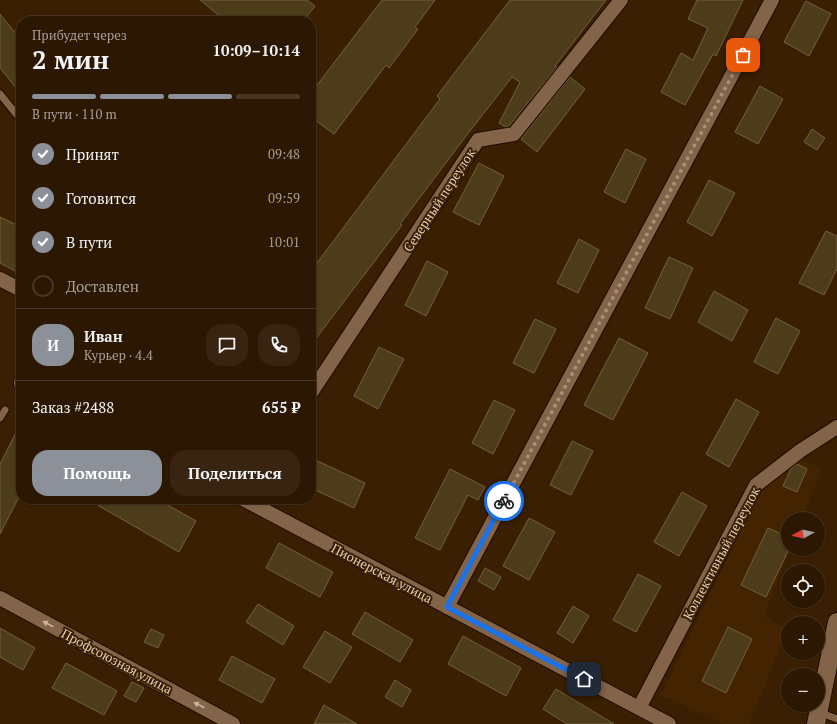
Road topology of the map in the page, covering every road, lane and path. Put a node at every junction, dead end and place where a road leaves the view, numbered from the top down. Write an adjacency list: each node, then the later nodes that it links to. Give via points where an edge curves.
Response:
1 (621, 0): 7 (street, Северный переулок, via 514,134 478,140)
2 (772, 0): 13 (street)
3 (0, 94): 4 (lane)
4 (16, 114)
5 (0, 280): 6 (street)
6 (16, 288)
7 (316, 385)
8 (5, 410): 9 (lane)
9 (0, 418)
10 (837, 427): 15 (street, Коллективный переулок, via 800,451 756,485)
11 (252, 504): 13 (street, Пионерская улица)
12 (0, 598): 18 (street, Профсоюзная улица, one-way to 12)
13 (447, 607): 15 (street, Пионерская улица)
14 (837, 622): 16 (street)
15 (639, 708): 19 (street, Пионерская улица)
16 (817, 718): 17 (lane)
17 (837, 719)
18 (234, 724)
19 (669, 724)

